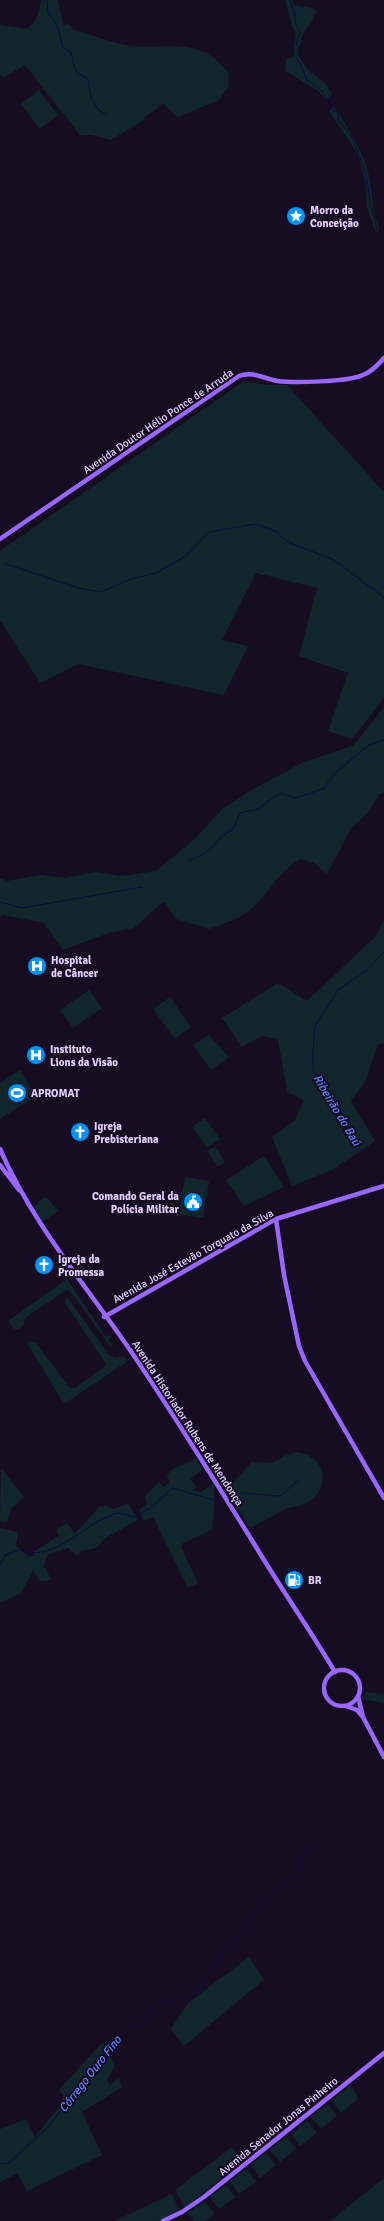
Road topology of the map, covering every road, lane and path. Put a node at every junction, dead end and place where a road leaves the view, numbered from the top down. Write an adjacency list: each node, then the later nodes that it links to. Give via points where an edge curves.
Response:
1 (384, 358): 2 (main road, Avenida Doutor Hélio Ponce de Arruda, via 367,373 356,377 296,382 277,381 249,374 239,376)
2 (0, 539)
3 (0, 1149): 4 (main road, Avenida Historiador Rubens de Mendonça)
4 (1, 1156): 7 (main road, Avenida Historiador Rubens de Mendonça)
5 (0, 1165): 7 (main road, Avenida Historiador Rubens de Mendonça)
6 (384, 1186): 8 (main road, Avenida José Estevão Torquato da Silva)
7 (19, 1190): 9 (main road, Avenida Historiador Rubens de Mendonça)
8 (276, 1219): 9 (main road, Avenida José Estevão Torquato da Silva); 10 (main road, via 284,1275 299,1346 305,1361)
9 (104, 1317): 11 (main road, Avenida Historiador Rubens de Mendonça, via 149,1378 222,1490)
10 (384, 1498)
11 (334, 1672): 12 (main road, via 343,1670 355,1675 360,1685); 13 (main road, via 326,1680 324,1692 334,1704)
12 (358, 1696): 13 (main road, via 354,1702); 14 (main road)
13 (346, 1706): 14 (main road, via 357,1710)
14 (363, 1717): 15 (main road)
15 (384, 1757)
16 (384, 2053): 17 (main road, Avenida Senador Jonas Pinheiro, via 246,2164 182,2212)
17 (163, 2221)

